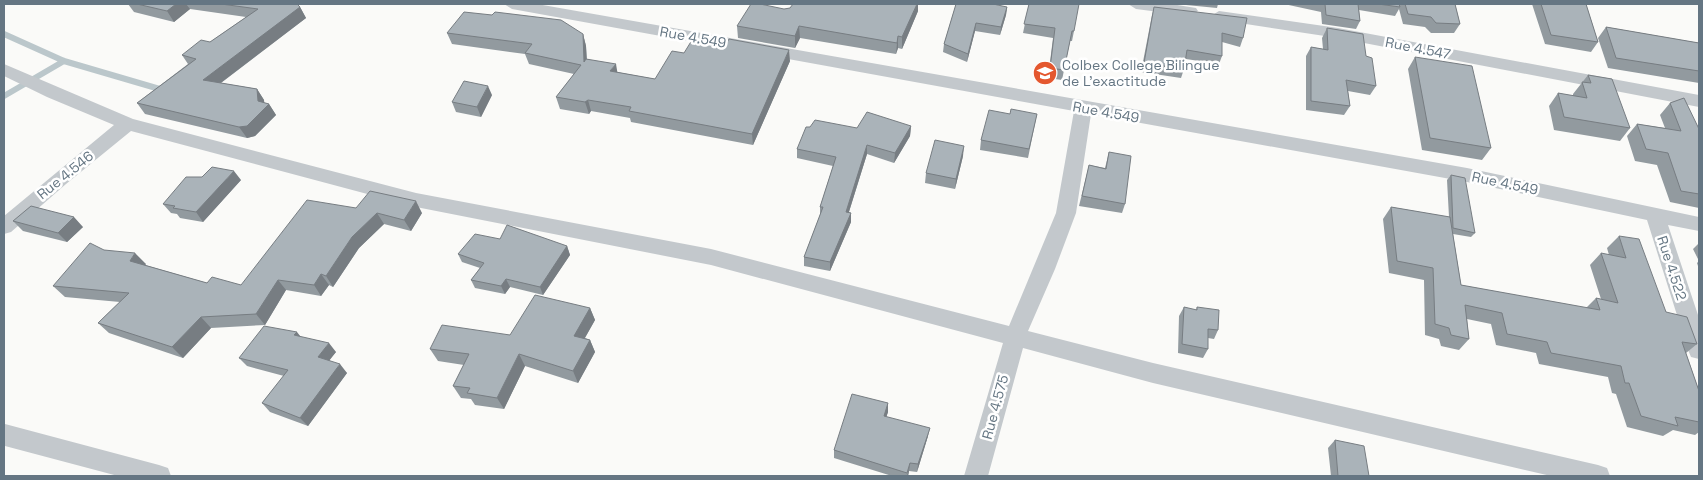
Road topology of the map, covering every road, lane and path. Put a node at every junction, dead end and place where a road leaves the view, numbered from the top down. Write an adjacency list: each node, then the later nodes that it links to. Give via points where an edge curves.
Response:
1 (512, 4): 5 (street, Rue 4.549)
2 (1136, 4): 4 (street, Rue 4.547, via 1338,33)
3 (4, 69): 6 (street)
4 (1699, 101)
5 (1083, 108): 7 (street, Rue 4.549, via 1467,175); 10 (street, Rue 4.575, via 1066,213)
6 (128, 124): 9 (street, Rue 4.546); 10 (street, via 416,200 711,257)
7 (1655, 215): 8 (street, Rue 4.549); 11 (street, Rue 4.522)
8 (1699, 224)
9 (4, 227)
10 (1014, 337): 14 (street, Rue 4.575); 15 (street, via 1153,373)
11 (1699, 350)
12 (5, 435): 13 (street)
13 (159, 476)
14 (976, 476)
15 (1598, 476)

